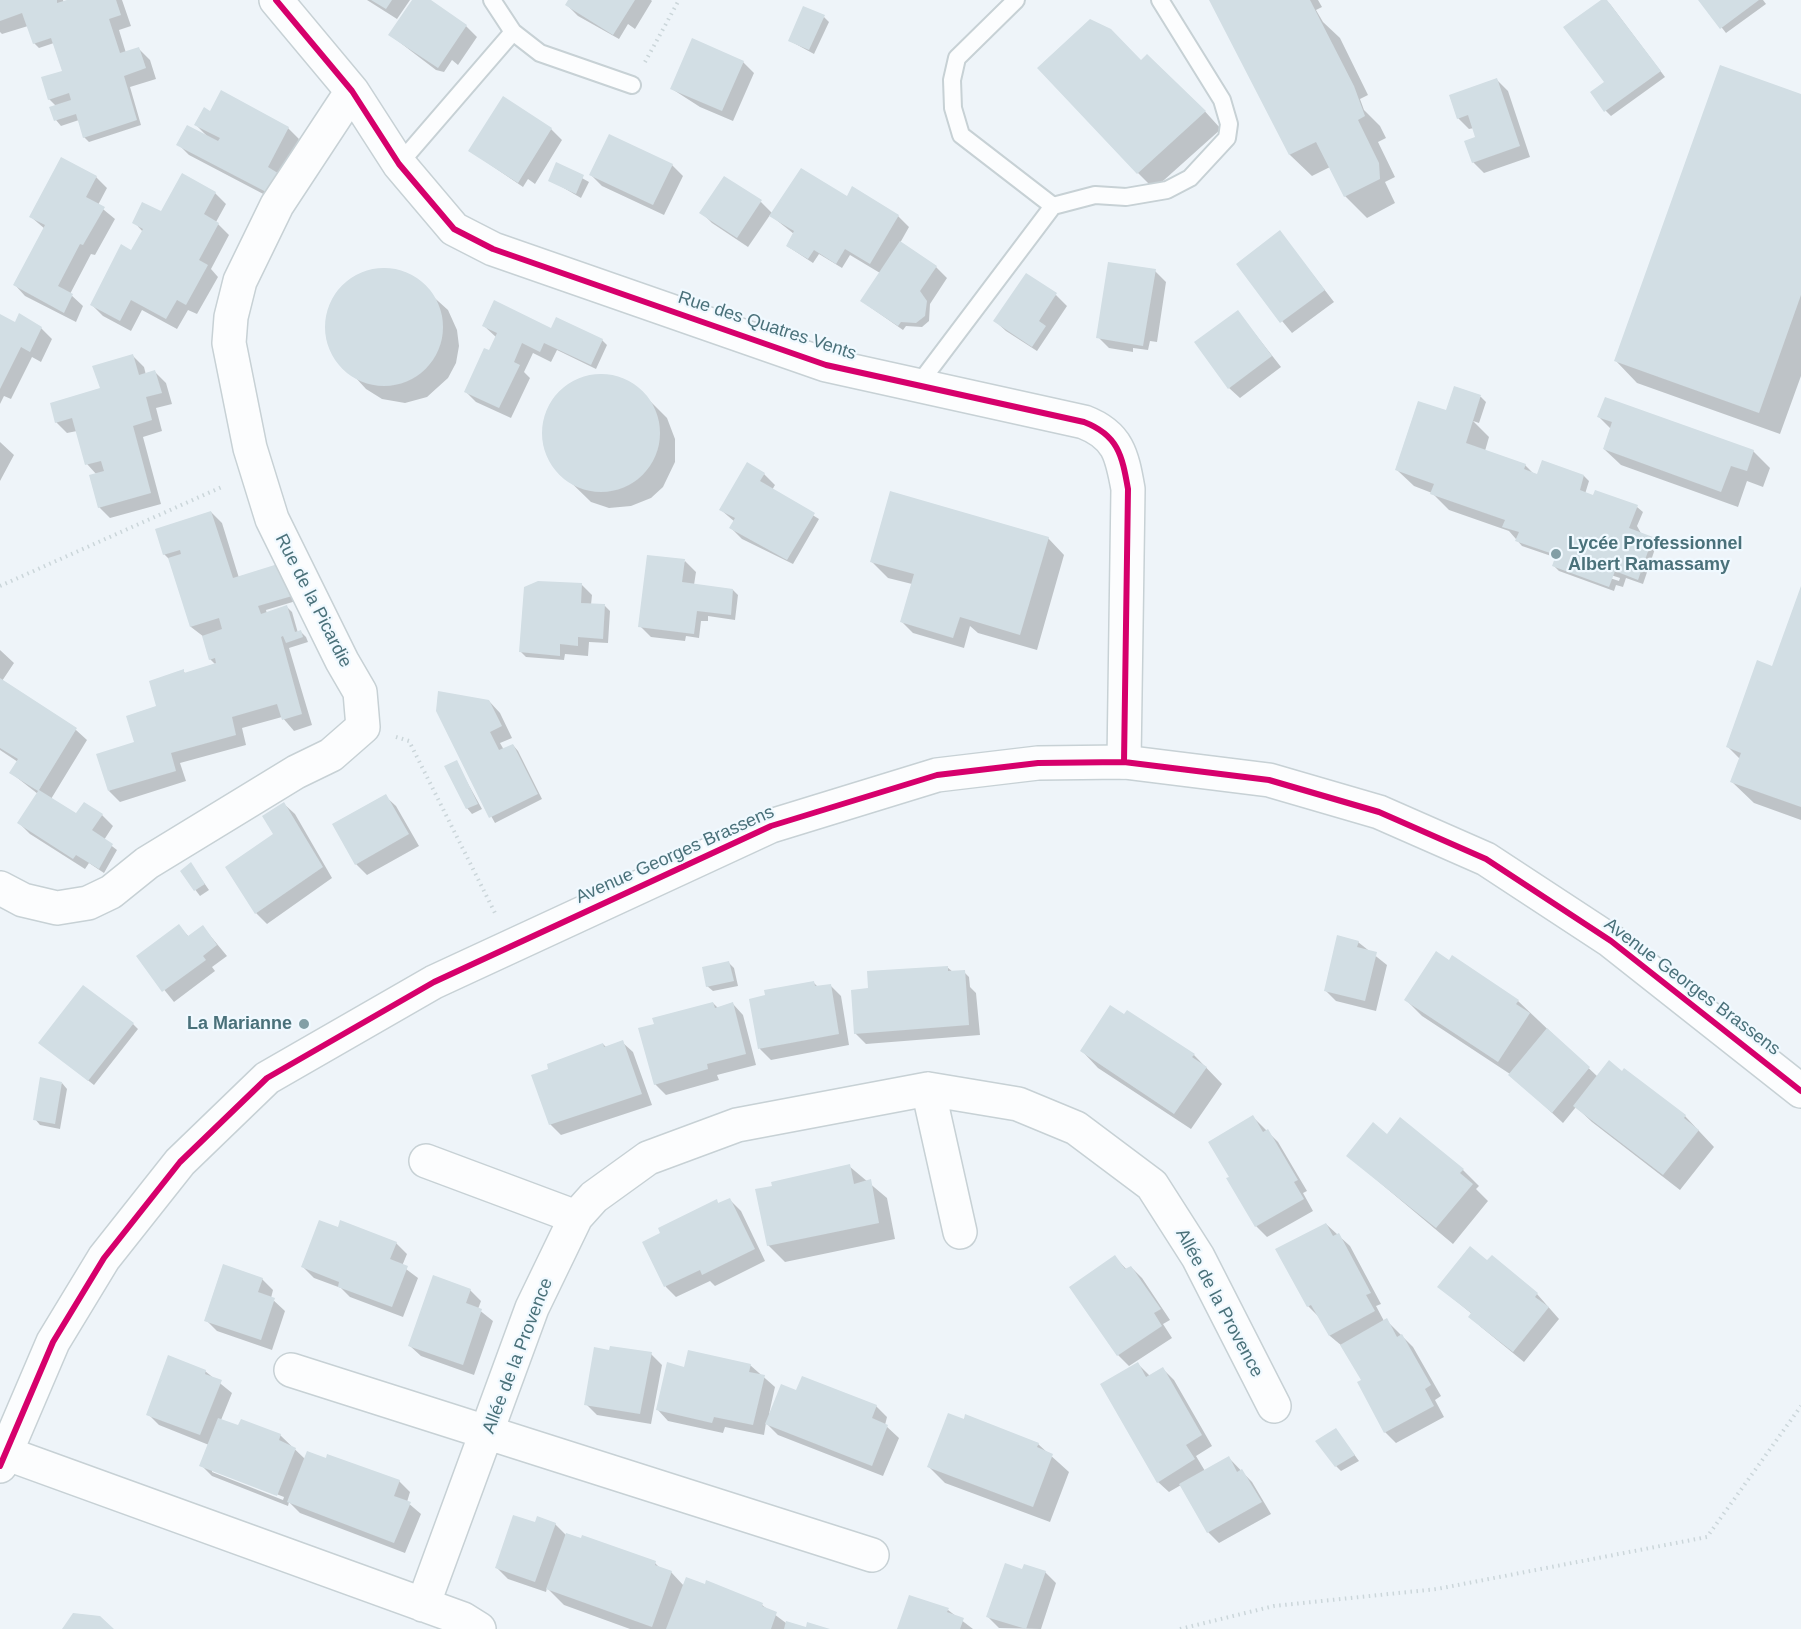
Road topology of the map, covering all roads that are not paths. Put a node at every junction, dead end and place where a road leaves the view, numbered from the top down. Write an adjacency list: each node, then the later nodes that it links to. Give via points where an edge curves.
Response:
1 (276, 0): 7 (street, Rue des Quatres Vents)
2 (492, 0): 5 (lane)
3 (1016, 0): 9 (lane, via 957,58 952,108 961,135)
4 (1160, 0): 9 (lane, via 1222,100 1229,124 1227,138 1190,178 1167,190 1126,197 1095,195)
5 (513, 32): 6 (lane, via 540,53); 8 (lane)
6 (632, 85)
7 (352, 92): 8 (street, Rue des Quatres Vents); 12 (street, Rue de la Picardie, via 277,205 240,281 229,343 257,471 272,519 360,692 363,726 331,755 296,772 88,903 57,908 23,900)
8 (399, 164): 10 (street, Rue des Quatres Vents, via 454,229 493,249 826,365)
9 (1053, 206): 10 (lane)
10 (918, 385): 11 (street, Rue des Quatres Vents, via 1084,422 1101,429 1113,441 1124,466 1128,489)
11 (1124, 762): 13 (street, Avenue Georges Brassens, via 1269,780 1379,812 1486,859 1611,941); 23 (street, Avenue Georges Brassens, via 1038,763 926,779 771,826 434,981 267,1078 180,1162 104,1258 53,1342)
12 (0, 888)
13 (1739, 1040): 14 (street, Avenue Georges Brassens); 16 (street, Avenue Georges Brassens)
14 (1801, 1066)
15 (928, 1089): 18 (street, Allée de la Provence, via 737,1125 648,1158 594,1197); 19 (street); 21 (street, Allée de la Provence, via 1018,1104 1076,1128 1152,1185 1198,1257)
16 (1801, 1091)
17 (426, 1161): 18 (street)
18 (576, 1217): 22 (street, Allée de la Provence, via 532,1308)
19 (960, 1232)
20 (291, 1370): 22 (street)
21 (1274, 1406)
22 (489, 1432): 24 (street); 25 (street, Allée de la Provence)
23 (2, 1460): 25 (street)
24 (873, 1556)
25 (423, 1605): 26 (street)
26 (479, 1629)

